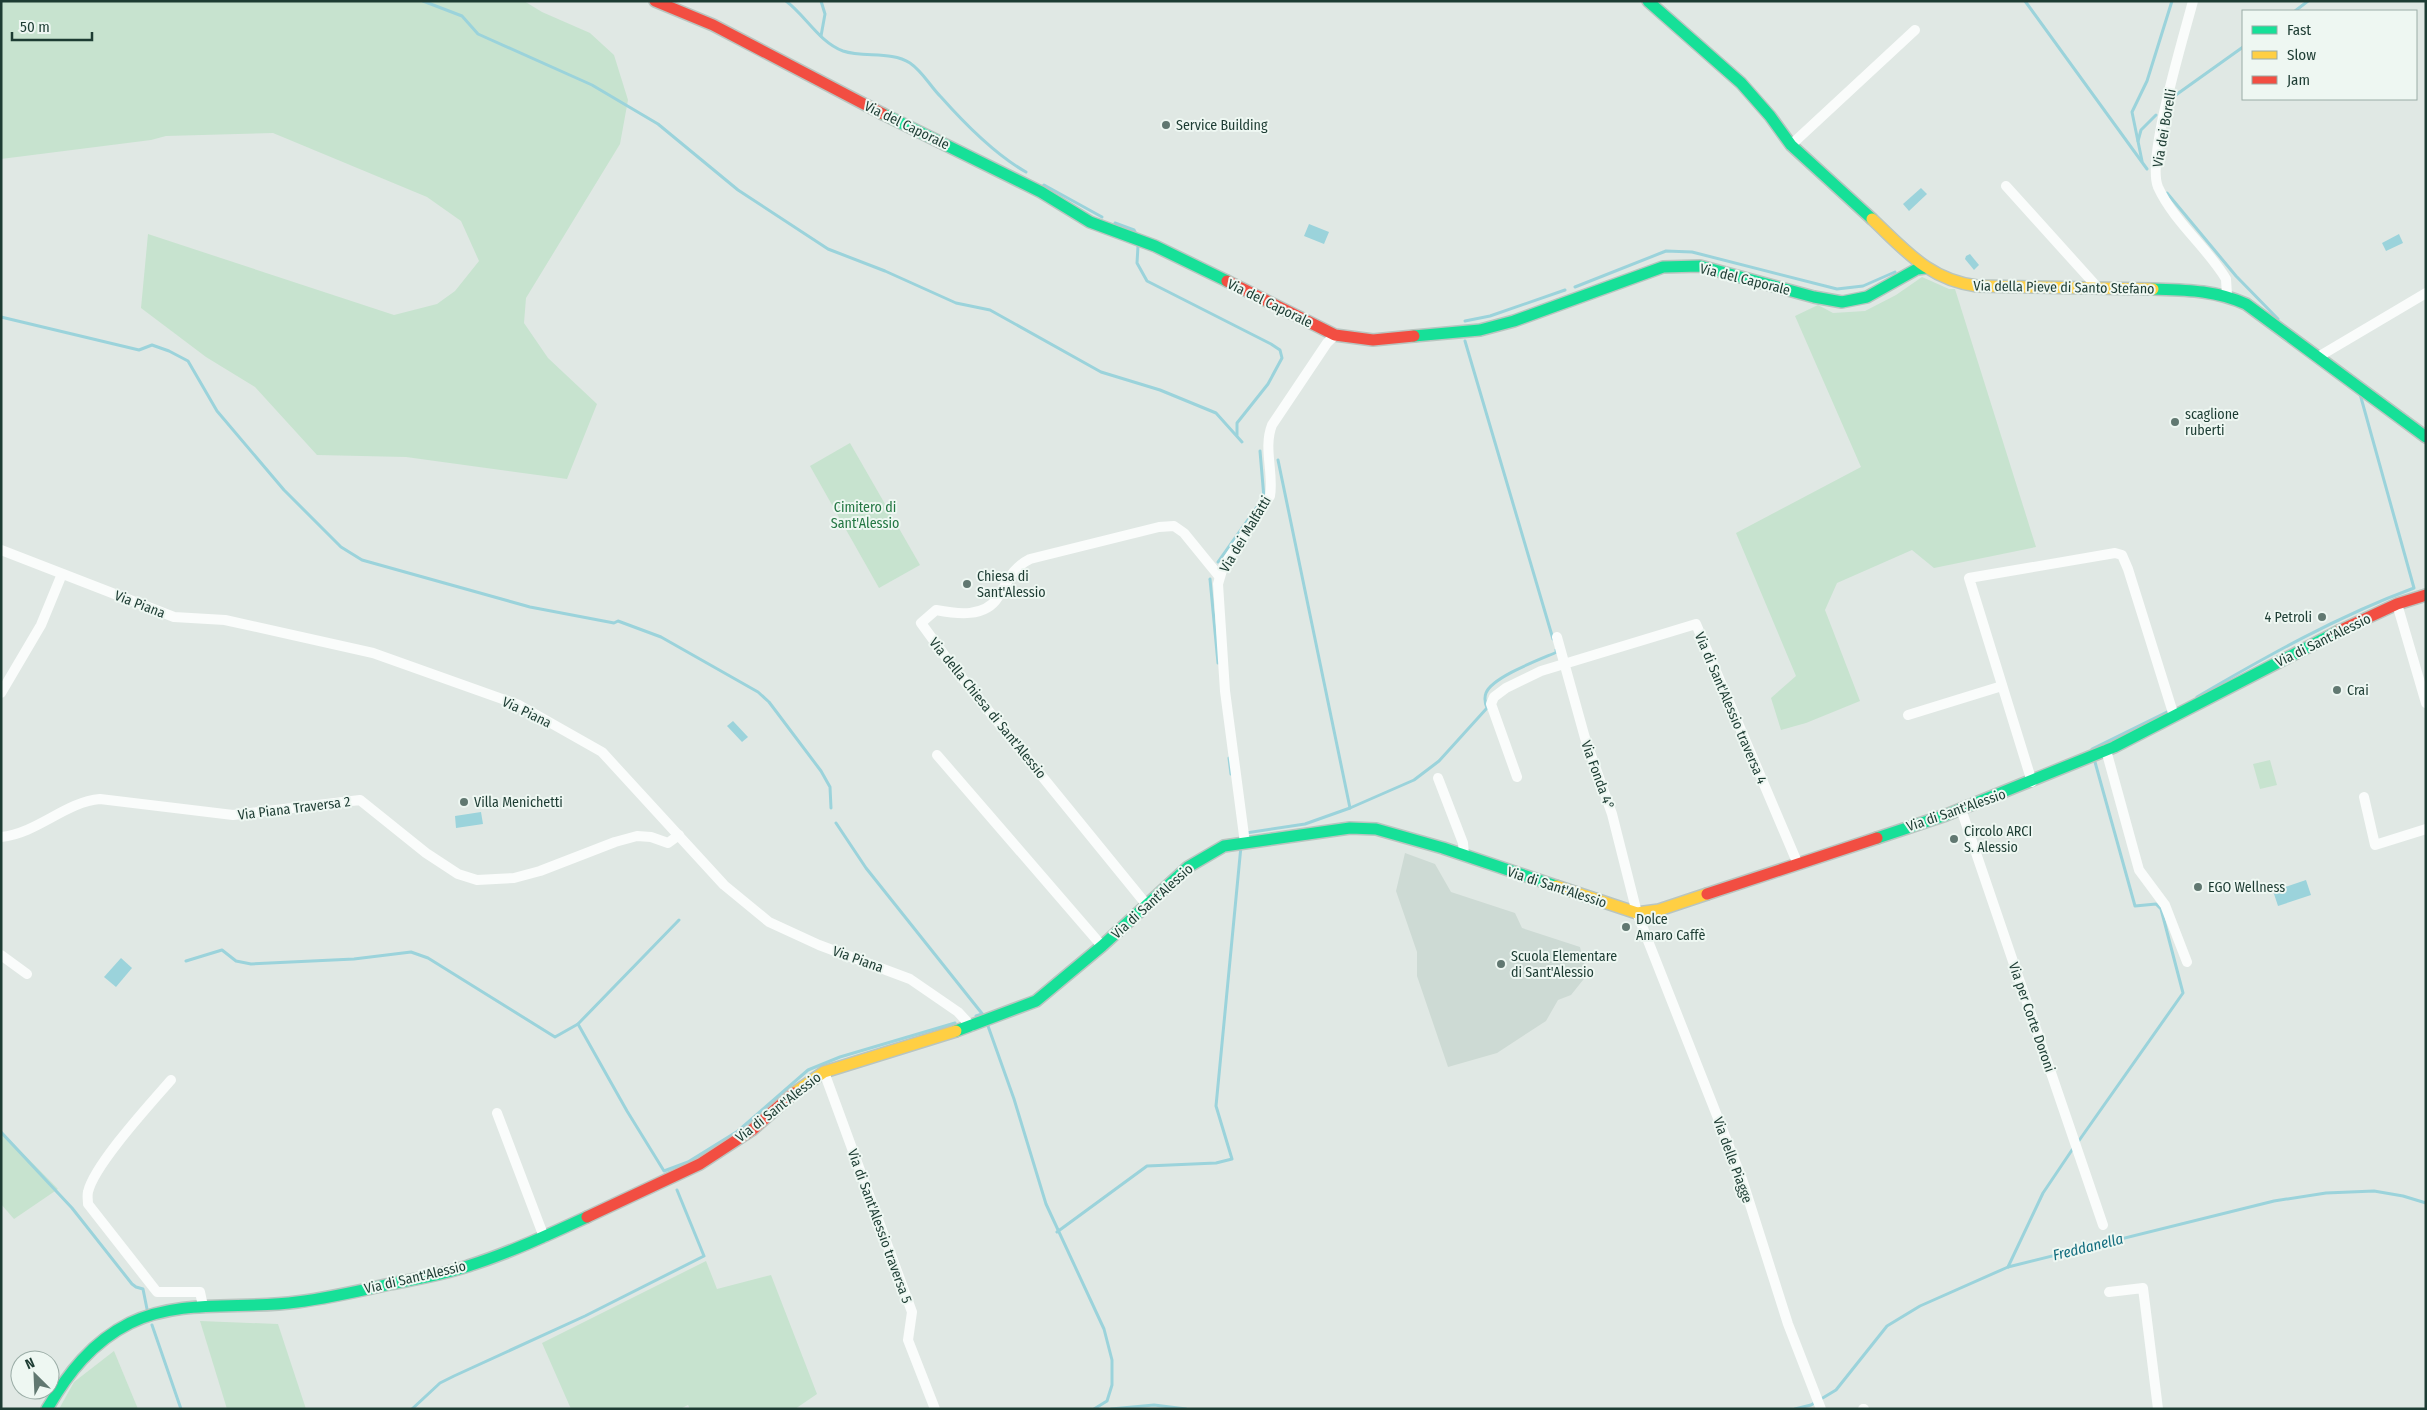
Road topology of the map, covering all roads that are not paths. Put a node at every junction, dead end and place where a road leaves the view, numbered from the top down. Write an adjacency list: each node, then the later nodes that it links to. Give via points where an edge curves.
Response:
1 (655, 1): 11 (street, Via del Caporale, via 713,25 1041,192 1090,222 1155,246)
2 (1648, 1): 5 (street, Via della Pieve di Santo Stefano, via 1741,83)
3 (2193, 1): 10 (street, Via dei Borelli, via 2169,91 2155,170 2157,185 2165,201 2226,279)
4 (1915, 30): 5 (street)
5 (1791, 145): 7 (street, Via della Pieve di Santo Stefano)
6 (2006, 186): 8 (street)
7 (1925, 268): 8 (street, Via della Pieve di Santo Stefano, via 1950,281 1977,286); 11 (street, Via del Caporale, via 1917,269 1867,297 1842,302 1700,266 1663,267 1514,321 1480,330 1373,340)
8 (2099, 289): 10 (street, Via della Pieve di Santo Stefano, via 2200,290)
9 (2426, 293): 12 (street)
10 (2227, 295): 12 (street, Via della Pieve di Santo Stefano, via 2246,304)
11 (1335, 335): 16 (street, Via dei Malfatti, via 1272,425 1268,436 1270,496)
12 (2318, 357): 13 (street, Via della Pieve di Santo Stefano)
13 (2426, 437)
14 (1, 550): 15 (street, Via Piana)
15 (62, 574): 22 (street, via 41,625); 34 (street, Via Piana, via 174,617 224,620 373,653 519,705 602,752)
16 (1219, 576): 36 (street, Via dei Malfatti, via 1225,691); 39 (street, Via della Chiesa di Sant'Alessio, via 1184,533 1174,526 1159,527 1030,559 1013,570 997,599 976,613 936,610 921,623)
17 (2426, 595): 18 (street, Via di Sant'Alessio)
18 (2397, 604): 23 (street); 24 (street, Via di Sant'Alessio)
19 (1557, 637): 20 (street, Via Fonda 4°)
20 (1565, 665): 28 (street, via 1541,671 1494,697 1493,708); 38 (street, Via di Sant'Alessio traversa 4, via 1696,624); 40 (street, Via Fonda 4°, via 1585,738 1612,814)
21 (2002, 686): 24 (street, via 1969,578 2115,553 2122,555 2128,569); 25 (street); 30 (street)
22 (1, 693)
23 (2426, 703)
24 (2173, 711): 26 (street, Via di Sant'Alessio)
25 (1908, 715)
26 (2106, 750): 30 (street, Via di Sant'Alessio); 43 (street, via 2139,870 2165,905)
27 (937, 756): 41 (street)
28 (1517, 777)
29 (1438, 778): 37 (street, via 1463,843)
30 (2032, 782): 32 (street, Via di Sant'Alessio)
31 (2364, 797): 33 (street, via 2375,845)
32 (1961, 809): 38 (street, Via di Sant'Alessio); 49 (street, Via per Corte Doroni)
33 (2426, 829)
34 (679, 835): 35 (street, Via Piana Traversa 2, via 668,843 636,836 540,871 514,878 477,880 458,874 426,853 360,800 233,815 87,800 32,830); 45 (street, Via Piana, via 724,885 769,922 819,945 910,979 958,1012)
35 (1, 837)
36 (1242, 838): 37 (street, Via di Sant'Alessio, via 1366,827); 39 (street, Via di Sant'Alessio, via 1188,867)
37 (1464, 855): 40 (street, Via di Sant'Alessio)
38 (1797, 862): 40 (street, Via di Sant'Alessio, via 1659,910)
39 (1146, 904): 41 (street, Via di Sant'Alessio)
40 (1637, 913): 53 (street, Via delle Piagge, via 1742,1178 1777,1290)
41 (1102, 946): 45 (street, Via di Sant'Alessio, via 1036,1001)
42 (1, 956): 44 (street)
43 (2187, 962)
44 (27, 974)
45 (971, 1026): 46 (street, Via di Sant'Alessio)
46 (824, 1072): 50 (street, Via di Sant'Alessio, via 752,1130 710,1158); 55 (street, Via di Sant'Alessio traversa 5, via 912,1312 908,1340)
47 (171, 1080): 52 (street, via 94,1177 87,1193 88,1204 157,1292 200,1292)
48 (497, 1113): 50 (street)
49 (2103, 1225)
50 (544, 1237): 52 (street, Via di Sant'Alessio, via 446,1273 308,1301 265,1306)
51 (2110, 1292): 56 (street, via 2144,1288)
52 (203, 1306): 54 (street, Via di Sant'Alessio, via 148,1316 113,1331 73,1366)
53 (1821, 1408)
54 (47, 1409)
55 (936, 1409)
56 (2158, 1409)

